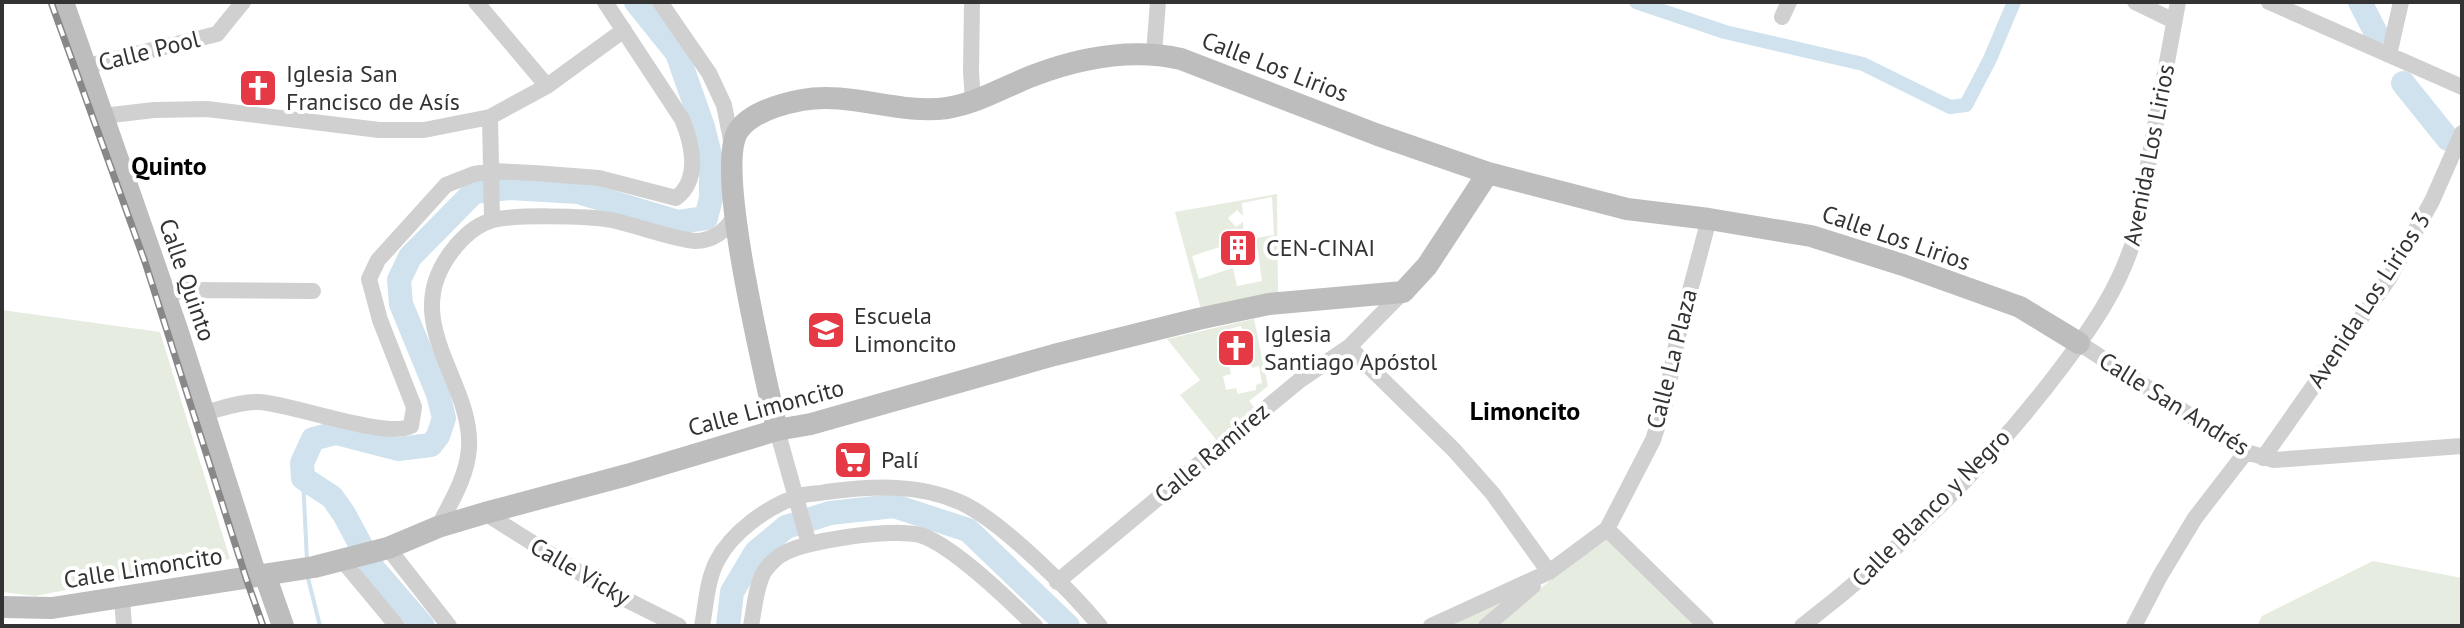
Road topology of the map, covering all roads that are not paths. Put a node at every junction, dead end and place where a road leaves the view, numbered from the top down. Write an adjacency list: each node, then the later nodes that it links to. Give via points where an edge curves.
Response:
1 (63, 2): 16 (street, Calle Quinto)
2 (243, 2): 16 (street, Calle Pool, via 217,34)
3 (476, 2): 17 (street)
4 (605, 2): 13 (street)
5 (660, 2): 23 (street, via 709,73 724,105)
6 (972, 2): 19 (street)
7 (1158, 2): 14 (street)
8 (2135, 2): 12 (street)
9 (2178, 2): 12 (street, Avenida Los Lirios)
10 (2269, 2): 15 (street)
11 (2401, 2): 15 (street)
12 (2174, 21): 32 (street, Avenida Los Lirios, via 2131,252)
13 (624, 30): 17 (street); 24 (street, via 690,140 685,191 676,198 599,178)
14 (1154, 53): 19 (street, Calle Los Lirios, via 1066,66); 25 (street, Calle Los Lirios)
15 (2389, 55): 18 (street)
16 (87, 66): 20 (street, Calle Quinto)
17 (547, 86): 21 (street)
18 (2462, 87)
19 (973, 101): 23 (street, Calle Los Lirios, via 918,110 806,99 761,113 739,131)
20 (103, 116): 21 (street, via 207,109 379,130 424,130); 31 (street, Calle Quinto)
21 (490, 117): 24 (street)
22 (2462, 133): 38 (street, Avenida Los Lirios 3, via 2388,280)
23 (732, 147): 26 (street)
24 (493, 171): 28 (street); 34 (street, via 446,185 378,260 369,279 414,407 411,426 402,430 255,402)
25 (1488, 173): 27 (street, Calle Los Lirios, via 1627,209); 30 (street, via 1427,266)
26 (734, 217): 28 (street, via 716,236 696,241 609,220); 35 (street)
27 (1709, 219): 32 (street, Calle Los Lirios, via 1811,236 1903,265 2020,307); 42 (street, Calle La Plaza, via 1653,440)
28 (492, 220): 41 (street, via 472,229 452,251 432,295 438,344 468,425 469,447 462,480)
29 (313, 291): 31 (street)
30 (1403, 292): 33 (street, Calle Ramírez); 35 (street, Calle Limoncito, via 1269,304 1198,319)
31 (165, 294): 34 (street, Calle Quinto)
32 (2079, 343): 37 (street, Calle San Andrés); 63 (street, Calle Blanco y Negro, via 1988,458 1844,594)
33 (1349, 347): 46 (street, via 1454,450); 48 (street, Calle Ramírez, via 1300,380)
34 (204, 413): 47 (street, Calle Quinto)
35 (777, 430): 39 (street); 40 (street, Calle Limoncito)
36 (2462, 446): 38 (street, Calle San Andrés)
37 (2246, 452): 38 (street, Calle San Andrés); 64 (street, via 2195,518)
38 (2263, 458)
39 (799, 504): 43 (street); 48 (street, via 885,487 945,496 1013,540); 57 (street, via 759,517 717,559)
40 (485, 513): 41 (street, Calle Limoncito); 56 (street, Calle Vicky, via 607,590)
41 (438, 527): 44 (street, Calle Limoncito)
42 (1607, 529): 46 (street, Calle La Plaza); 62 (street)
43 (808, 541): 58 (street, via 781,555 763,573); 59 (street, via 891,532 921,535 963,562)
44 (383, 550): 45 (street, Calle Limoncito); 55 (street)
45 (347, 559): 47 (street, Calle Limoncito); 54 (street)
46 (1549, 572): 51 (street, Calle La Plaza); 61 (street)
47 (260, 576): 49 (street, Calle Limoncito); 53 (street, Calle Quinto)
48 (1057, 582): 60 (street)
49 (122, 598): 50 (street, Calle Limoncito, via 52,608); 52 (street)
50 (2, 607)
51 (1444, 624)
52 (124, 626)
53 (283, 626)
54 (397, 626)
55 (449, 626)
56 (679, 626)
57 (702, 626)
58 (751, 626)
59 (1035, 626)
60 (1100, 626)
61 (1486, 626)
62 (1706, 626)
63 (1802, 626)
64 (2134, 626)

